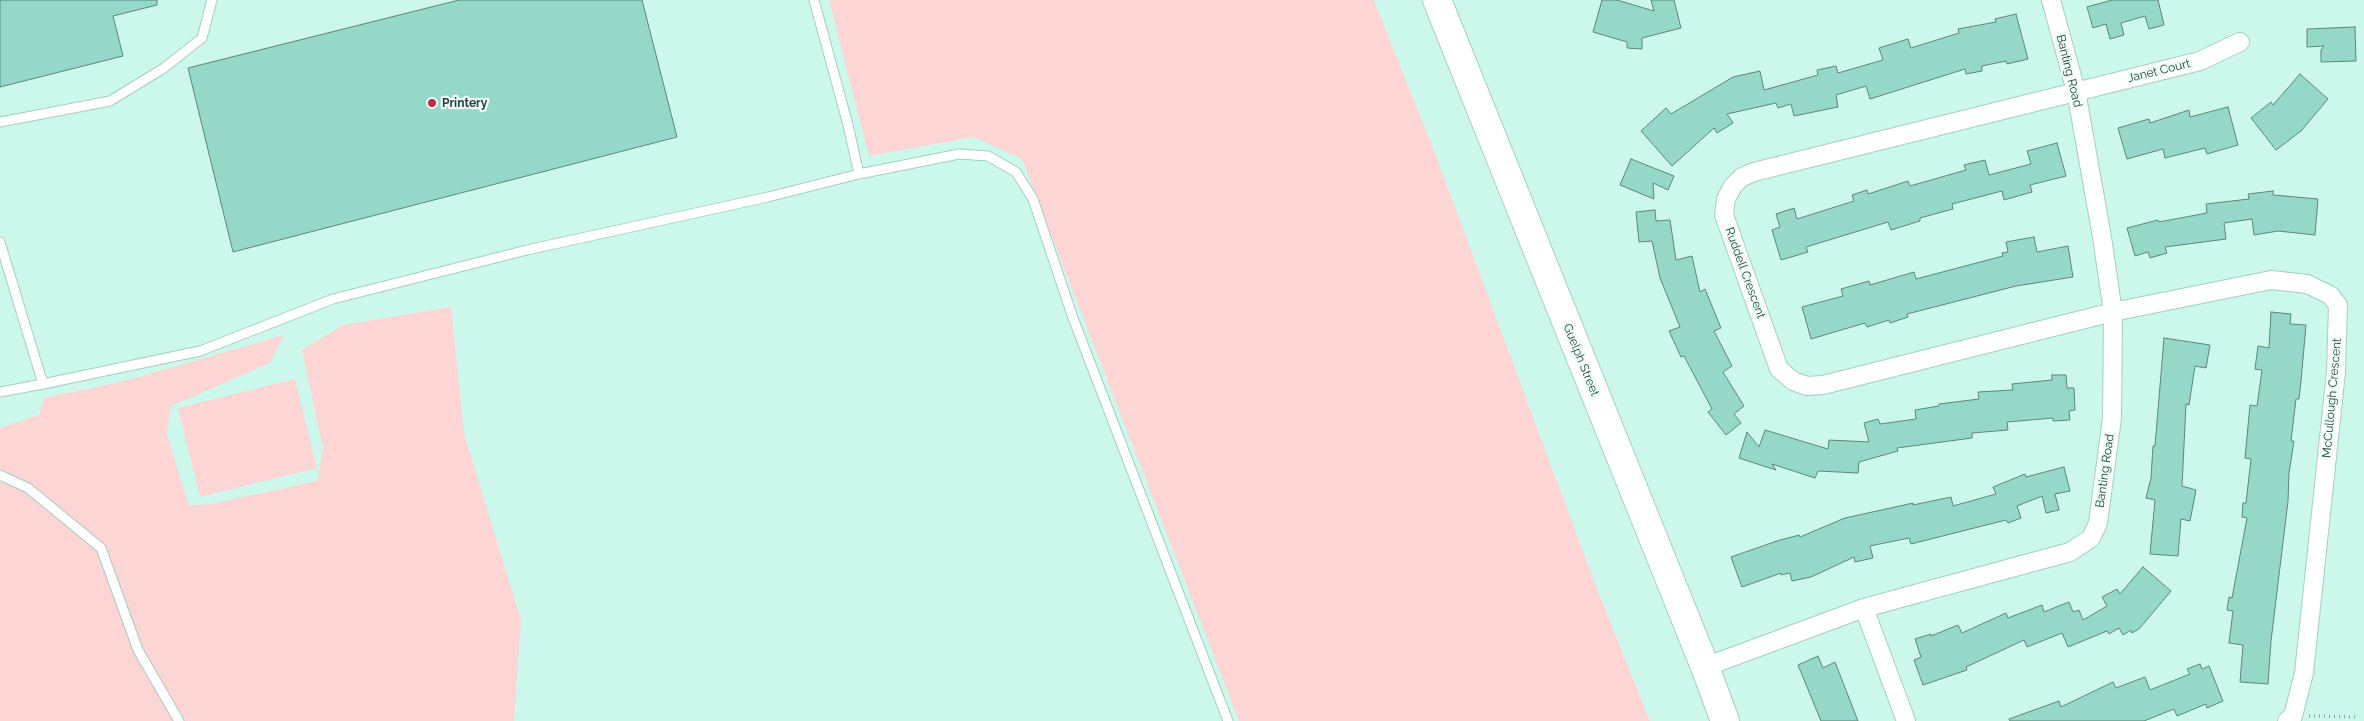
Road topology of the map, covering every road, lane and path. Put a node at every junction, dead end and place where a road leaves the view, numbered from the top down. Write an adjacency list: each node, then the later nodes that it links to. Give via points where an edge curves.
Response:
1 (212, 0): 7 (lane, via 202,38 164,68 110,101)
2 (814, 0): 8 (lane)
3 (1438, 0): 15 (main road, Guelph Street)
4 (2052, 0): 6 (street, Banting Road)
5 (2240, 42): 6 (street, Janet Court, via 2200,61)
6 (2076, 91): 10 (street, Banting Road); 10 (street, Ruddell Crescent, via 1754,172 1733,186 1726,199 1724,215 1779,369 1792,381 1807,386 1823,385)
7 (0, 122)
8 (859, 174): 11 (lane, via 351,294 200,351); 19 (lane, via 959,154 988,156 1016,172 1033,199 1073,318)
9 (0, 242): 11 (lane)
10 (2113, 312): 14 (street, Banting Road, via 2112,418 2098,522 2091,538 2070,552); 17 (street, McCullough Crescent, via 2271,280 2307,284 2330,295 2338,306 2336,372 2305,663)
11 (43, 384): 12 (lane)
12 (0, 392)
13 (0, 475): 18 (lane, via 28,488 101,548 138,650)
14 (1864, 608): 15 (street, Banting Road); 21 (street)
15 (1705, 667): 20 (main road, Guelph Street)
16 (2357, 717): 17 (path, via 2331,715)
17 (2290, 719)
18 (179, 721)
19 (1228, 721)
20 (1724, 721)
21 (1906, 721)

